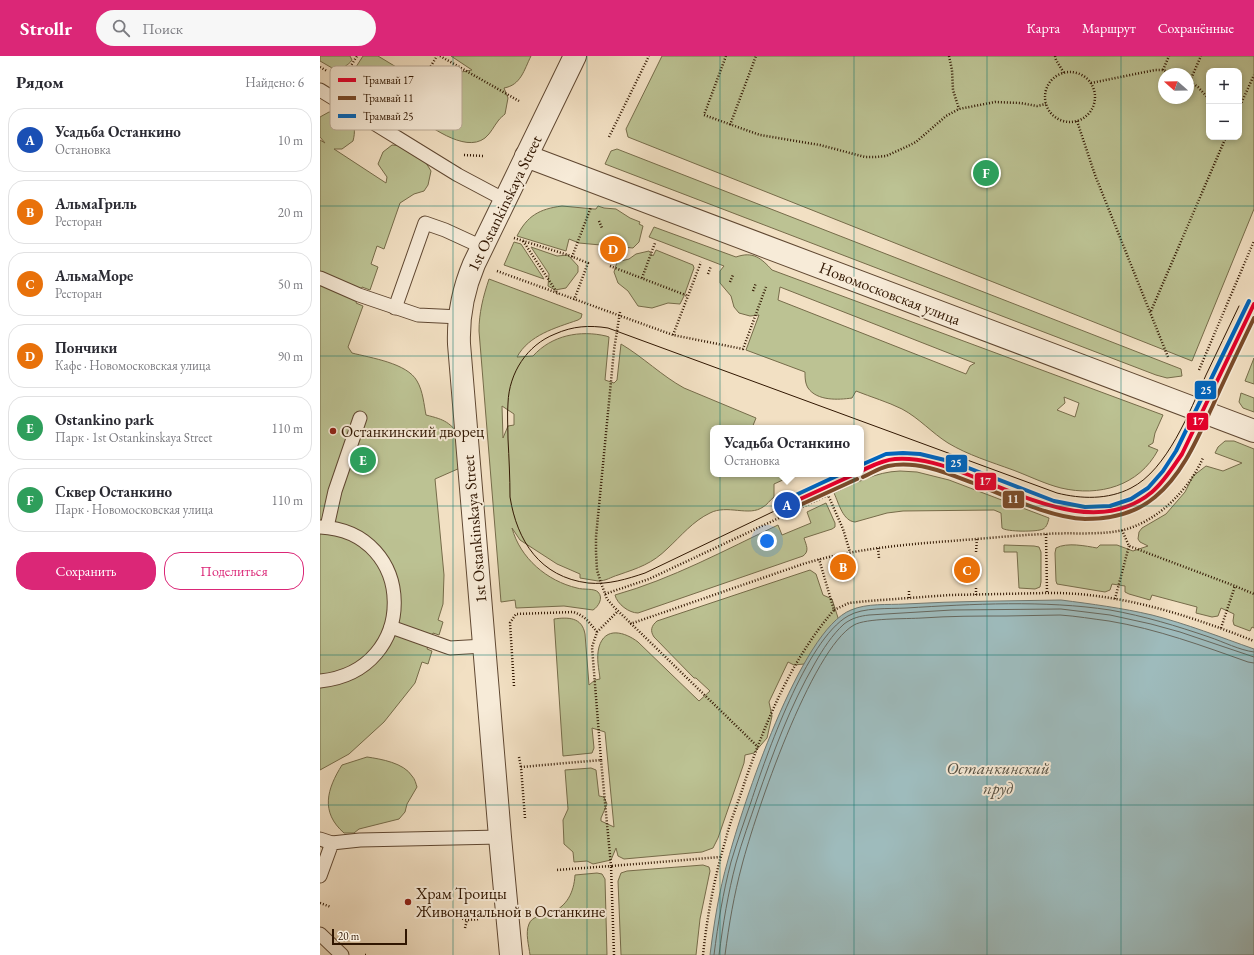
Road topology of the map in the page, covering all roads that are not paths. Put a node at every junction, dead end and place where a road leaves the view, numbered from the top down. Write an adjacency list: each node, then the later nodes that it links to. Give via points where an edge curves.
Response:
1 (575, 56): 5 (street, 1st Ostankinskaya Street)
2 (320, 90): 3 (lane)
3 (330, 96)
4 (385, 130): 6 (lane, via 458,175)
5 (526, 156): 6 (street, 1st Ostankinskaya Street); 12 (street, Новомосковская улица)
6 (505, 200): 7 (street, 1st Ostankinskaya Street)
7 (482, 247): 9 (lane, via 425,223); 10 (street, 1st Ostankinskaya Street, via 467,281)
8 (320, 278): 9 (lane, via 359,296)
9 (395, 308): 10 (lane, via 418,315)
10 (460, 317): 15 (street, 1st Ostankinskaya Street, via 459,344)
11 (360, 418): 13 (lane)
12 (1254, 430)
13 (324, 527): 14 (lane, via 340,530 361,540 371,548 385,567 395,602)
14 (391, 628): 15 (lane, via 450,648); 16 (lane, via 381,648 365,665 343,677)
15 (484, 646): 17 (street, 1st Ostankinskaya Street)
16 (320, 681)
17 (500, 836): 18 (lane); 22 (street, 1st Ostankinskaya Street)
18 (326, 841): 19 (lane)
19 (320, 876)
20 (320, 934): 21 (lane)
21 (342, 955)
22 (512, 955)

